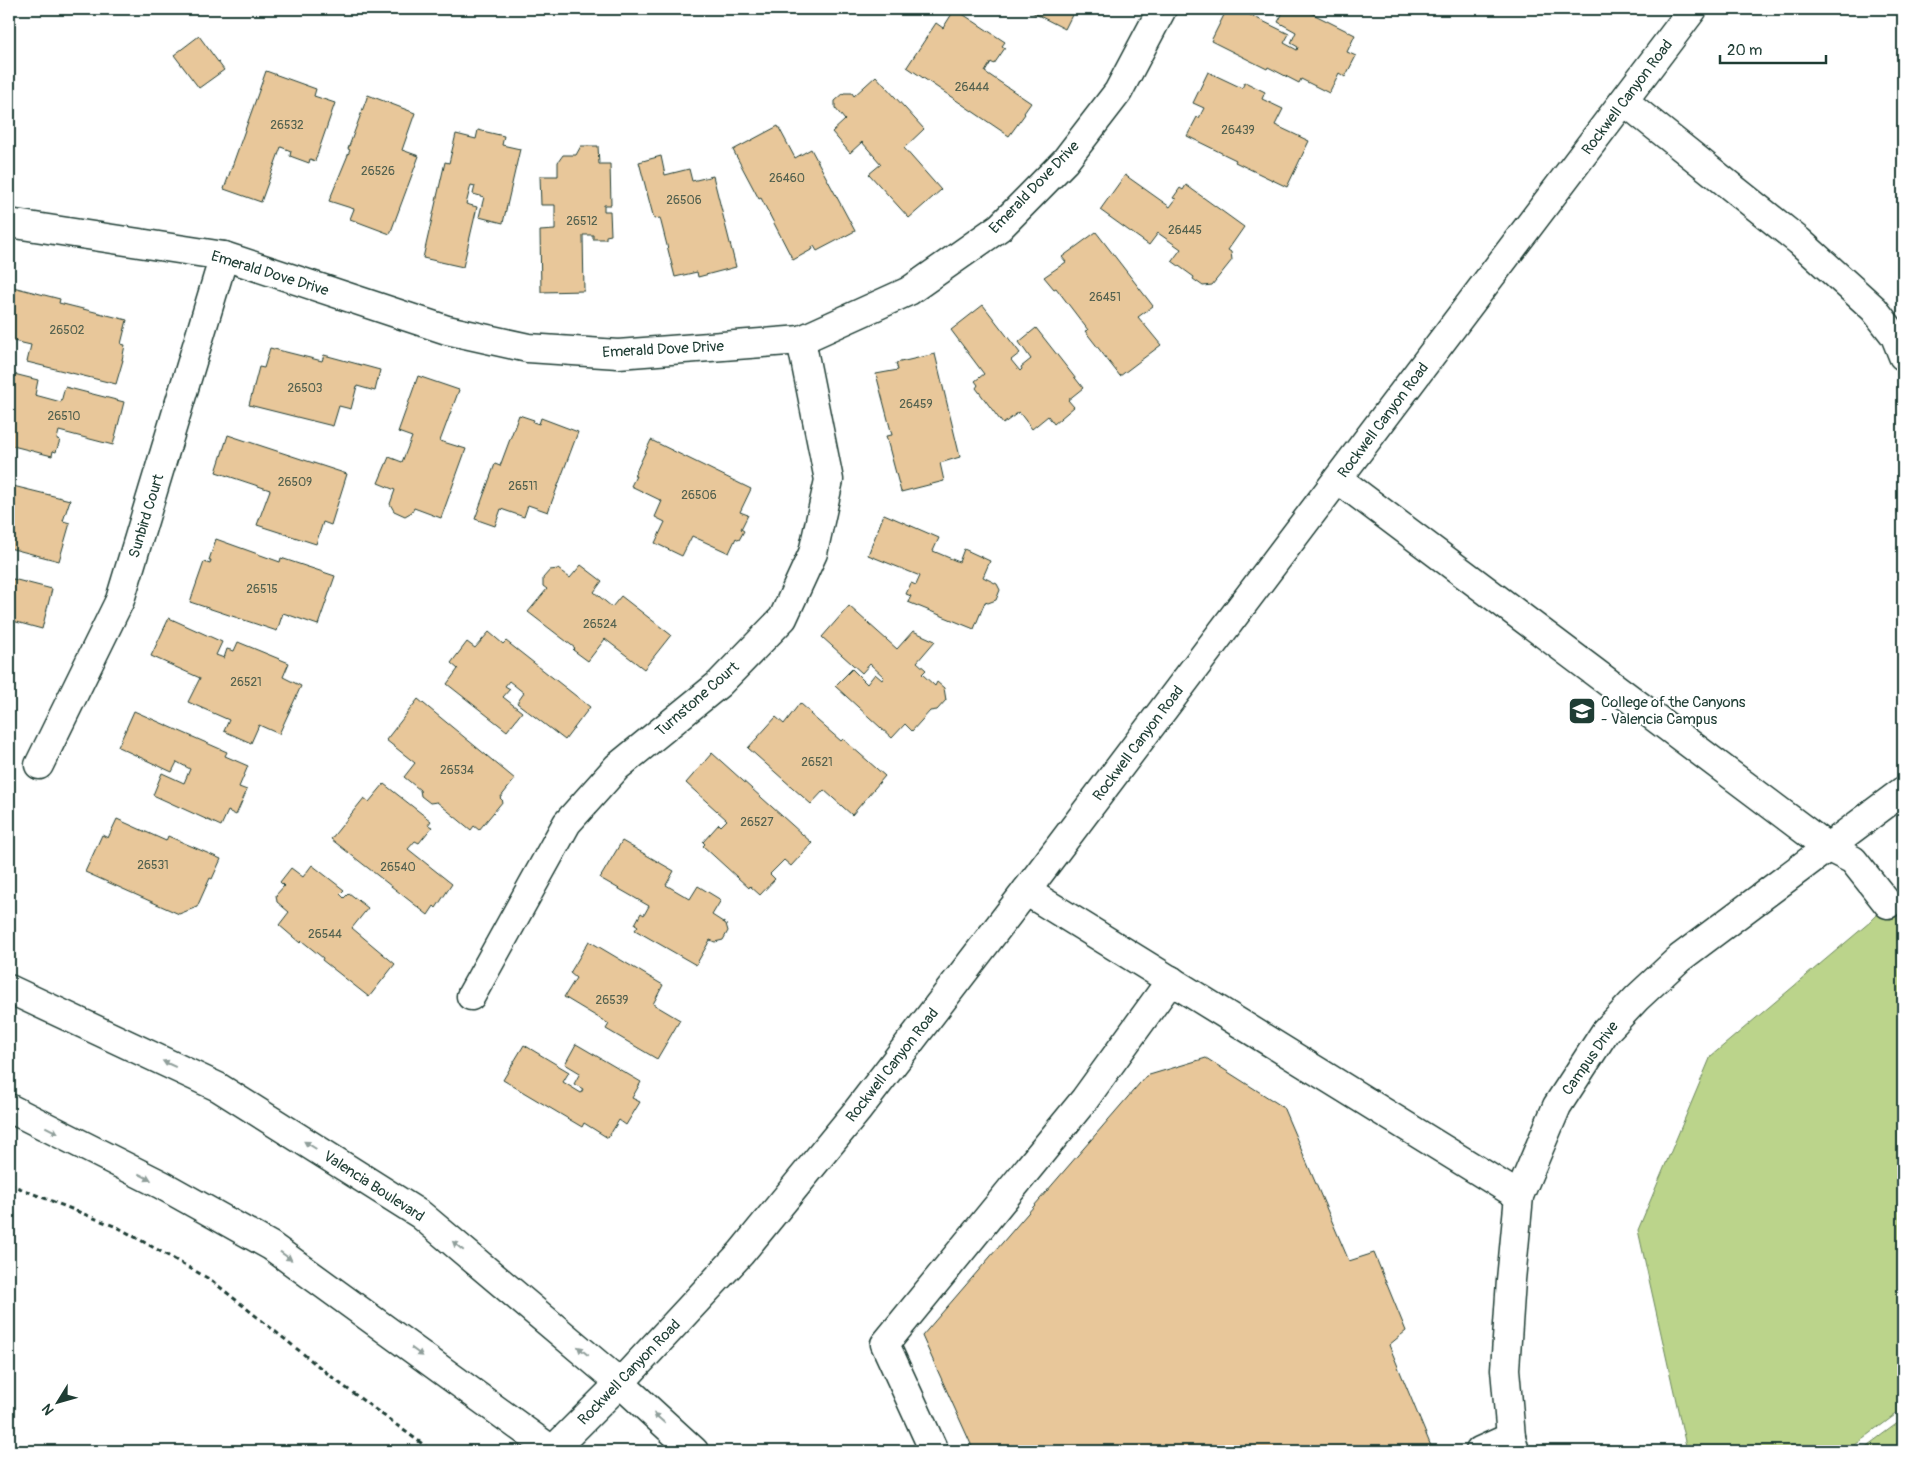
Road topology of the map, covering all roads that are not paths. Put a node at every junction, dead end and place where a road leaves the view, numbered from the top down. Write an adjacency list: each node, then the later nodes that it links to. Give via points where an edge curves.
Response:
1 (1162, 9): 6 (street, Emerald Dove Drive, via 1118,92 1065,161 1000,227 909,291)
2 (1693, 9): 3 (street, Rockwell Canyon Road)
3 (1624, 101): 7 (street, via 1799,241 1874,309 1895,336); 8 (street, Rockwell Canyon Road)
4 (9, 223): 5 (street, Emerald Dove Drive)
5 (224, 256): 6 (street, Emerald Dove Drive, via 448,330 528,348 618,354); 9 (street, Sunbird Court, via 120,600)
6 (801, 340): 16 (street, Turnstone Court, via 829,480 813,553 783,618 719,684 617,767 568,823)
7 (1903, 356)
8 (1338, 478): 11 (street); 12 (street, Rockwell Canyon Road)
9 (39, 765)
10 (1903, 792): 11 (street, Campus Drive)
11 (1827, 847): 13 (street, via 1853,860); 18 (street, Campus Drive, via 1680,958 1605,1032 1557,1106)
12 (1026, 891): 14 (street); 19 (street, Rockwell Canyon Road, via 857,1111 741,1254)
13 (1888, 904)
14 (1171, 980): 18 (street); 23 (street, via 1085,1099 885,1344)
15 (9, 989): 19 (street, Valencia Boulevard, one-way to 15, via 421,1215 218,1087)
16 (471, 996)
17 (9, 1108): 21 (street, one-way to 21, via 162,1185 271,1246)
18 (1519, 1196): 20 (street, Campus Drive, via 1505,1369)
19 (620, 1382): 21 (street, Rockwell Canyon Road); 22 (street, Valencia Boulevard, one-way to 19)
20 (1513, 1444): 24 (street)
21 (553, 1451)
22 (694, 1451)
23 (934, 1451)
24 (1480, 1451)

